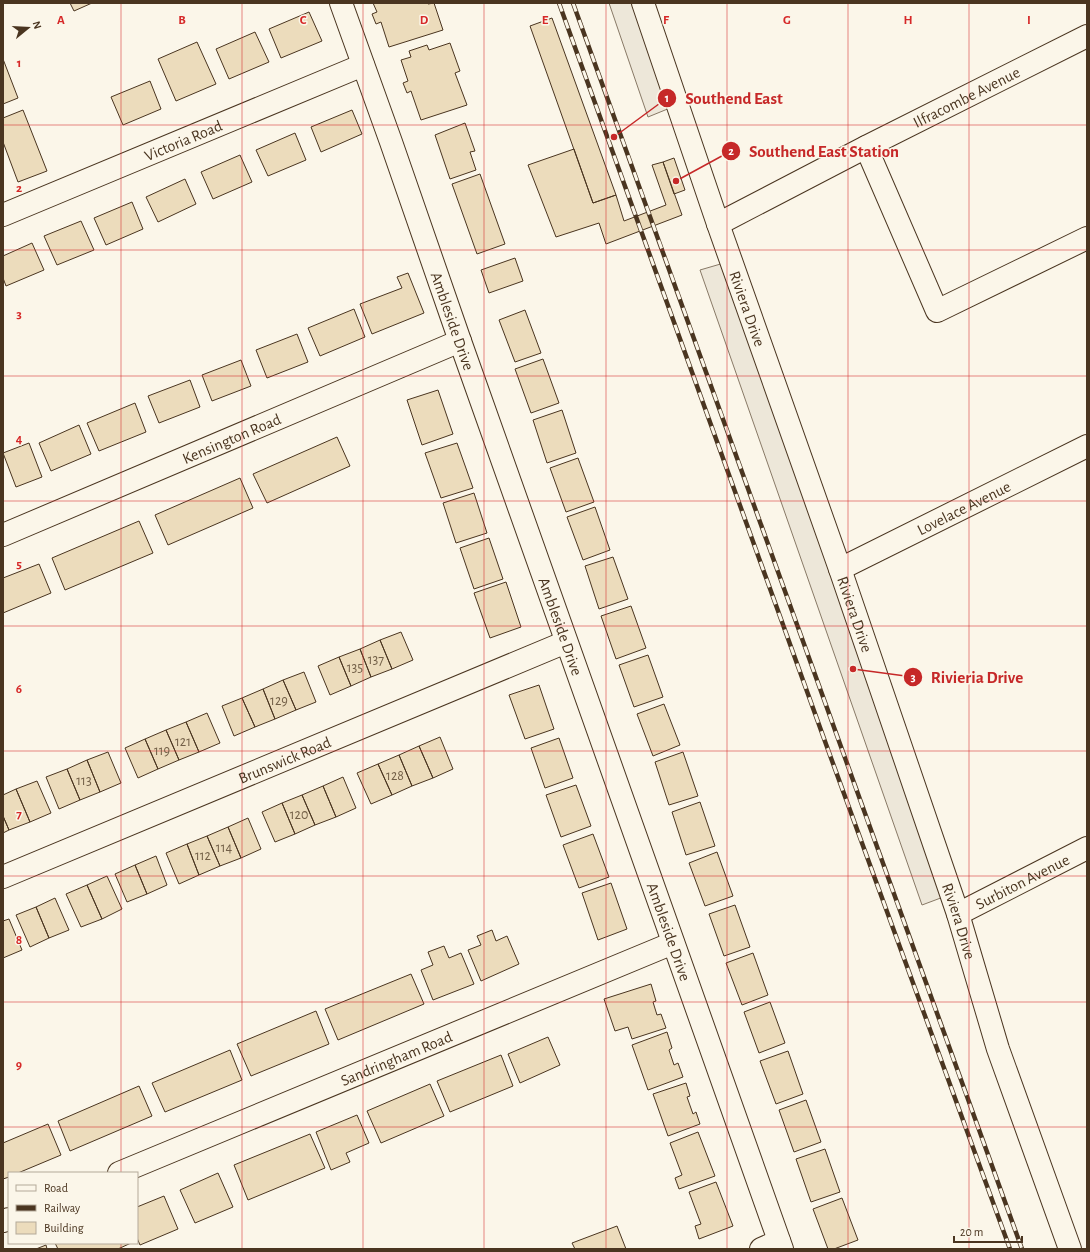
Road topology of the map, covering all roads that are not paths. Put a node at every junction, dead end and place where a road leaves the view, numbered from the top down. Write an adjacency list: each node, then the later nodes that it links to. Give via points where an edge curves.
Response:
1 (341, 3): 4 (street, Ambleside Drive)
2 (643, 3): 7 (street, Riviera Drive)
3 (1087, 36): 5 (street, Ilfracombe Avenue)
4 (363, 65): 6 (street, Victoria Road); 9 (street, Ambleside Drive)
5 (866, 147): 7 (street, Ilfracombe Avenue); 8 (street, via 937,311)
6 (3, 215)
7 (718, 224): 12 (street, Riviera Drive)
8 (1087, 238)
9 (460, 341): 11 (street, Kensington Road); 13 (street, Ambleside Drive)
10 (1087, 446): 12 (street, Lovelace Avenue)
11 (3, 535)
12 (840, 569): 16 (street, Riviera Drive)
13 (566, 642): 15 (street, Brunswick Road); 17 (street, Ambleside Drive)
14 (1087, 848): 16 (street, Surbiton Avenue)
15 (3, 877)
16 (958, 914): 20 (street, Riviera Drive, via 998,1049)
17 (673, 943): 18 (street, Sandringham Road); 19 (street, Ambleside Drive)
18 (121, 1172)
19 (774, 1246)
20 (1070, 1249)

